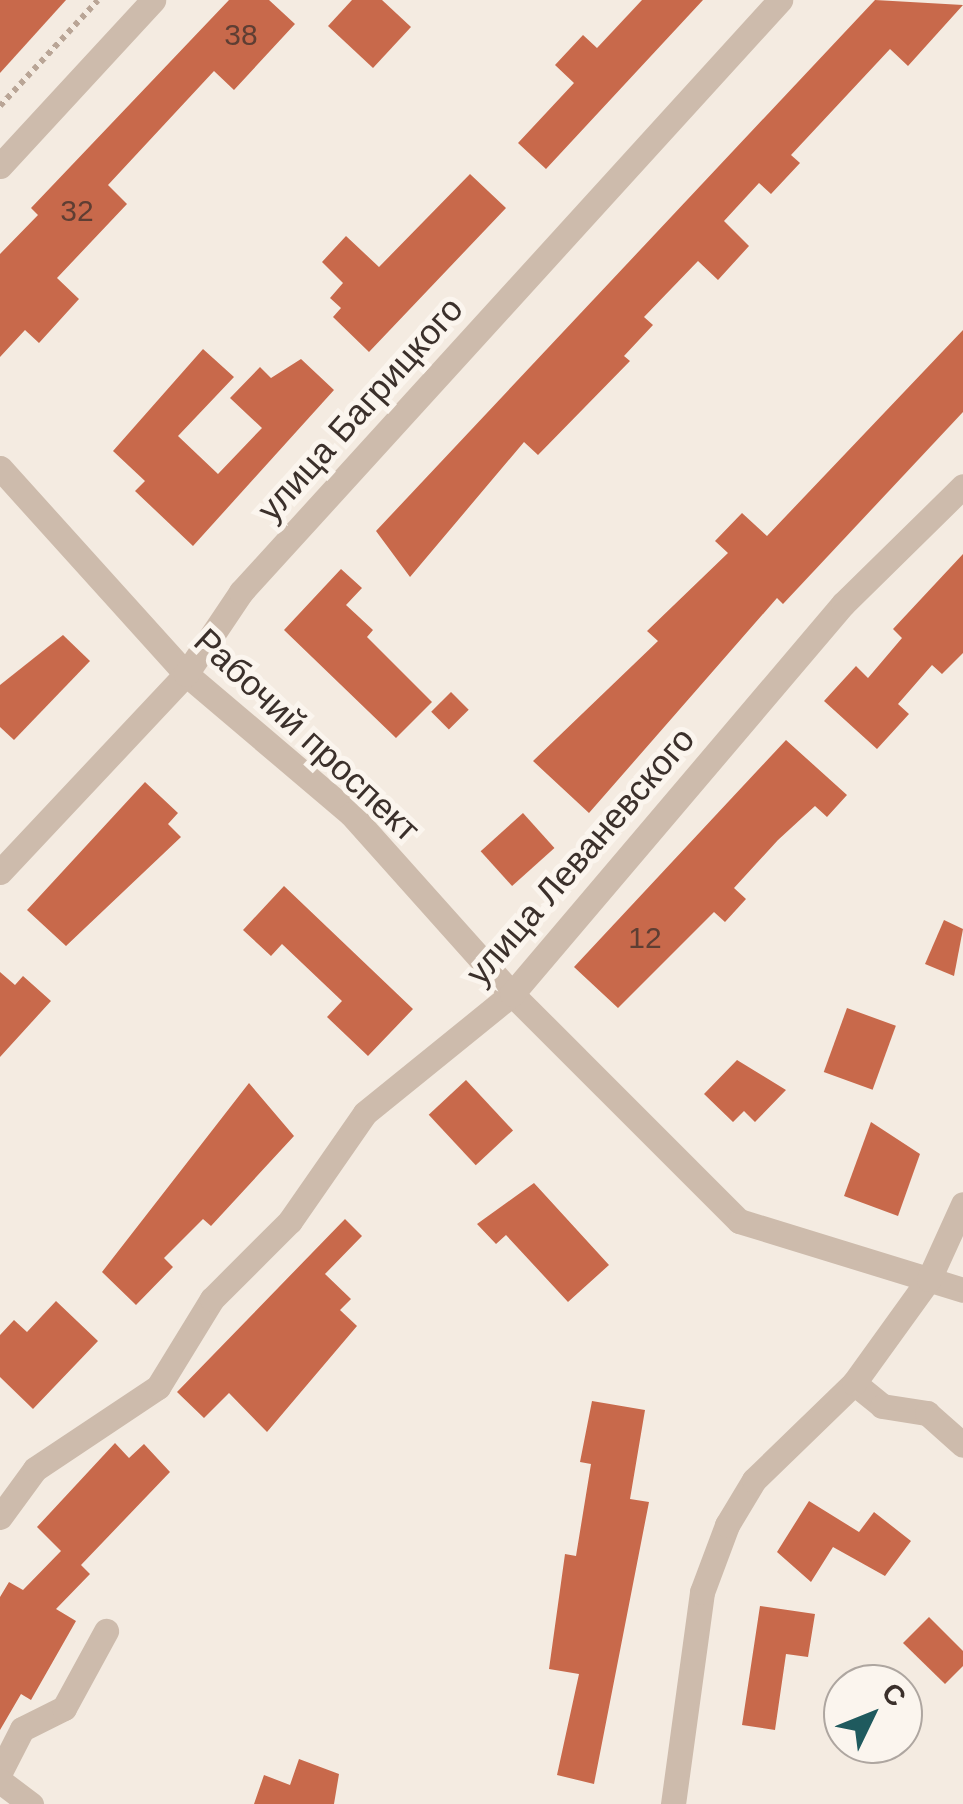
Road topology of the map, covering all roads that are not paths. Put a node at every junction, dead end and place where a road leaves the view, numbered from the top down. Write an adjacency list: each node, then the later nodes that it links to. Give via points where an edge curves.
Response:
1 (153, 0): 3 (street)
2 (780, 0): 6 (street, улица Багрицкого, via 240,592)
3 (0, 166)
4 (0, 468): 6 (street, Рабочий проспект)
5 (963, 486): 8 (street, улица Леваневского, via 843,604)
6 (186, 674): 7 (street, улица Багрицкого); 8 (street, Рабочий проспект, via 351,814)
7 (0, 872)
8 (512, 994): 10 (street, Рабочий проспект, via 739,1221); 14 (street, улица Леваневского, via 365,1113 290,1221 212,1299 158,1387 35,1470)
9 (963, 1204): 10 (street)
10 (929, 1279): 11 (street); 12 (street)
11 (963, 1290)
12 (854, 1384): 13 (street, via 882,1406 928,1413); 19 (street, via 754,1480 727,1525 702,1592)
13 (963, 1445)
14 (0, 1517)
15 (106, 1630): 16 (street, via 64,1708 22,1730)
16 (0, 1772)
17 (0, 1781): 18 (street)
18 (31, 1804)
19 (673, 1804)

